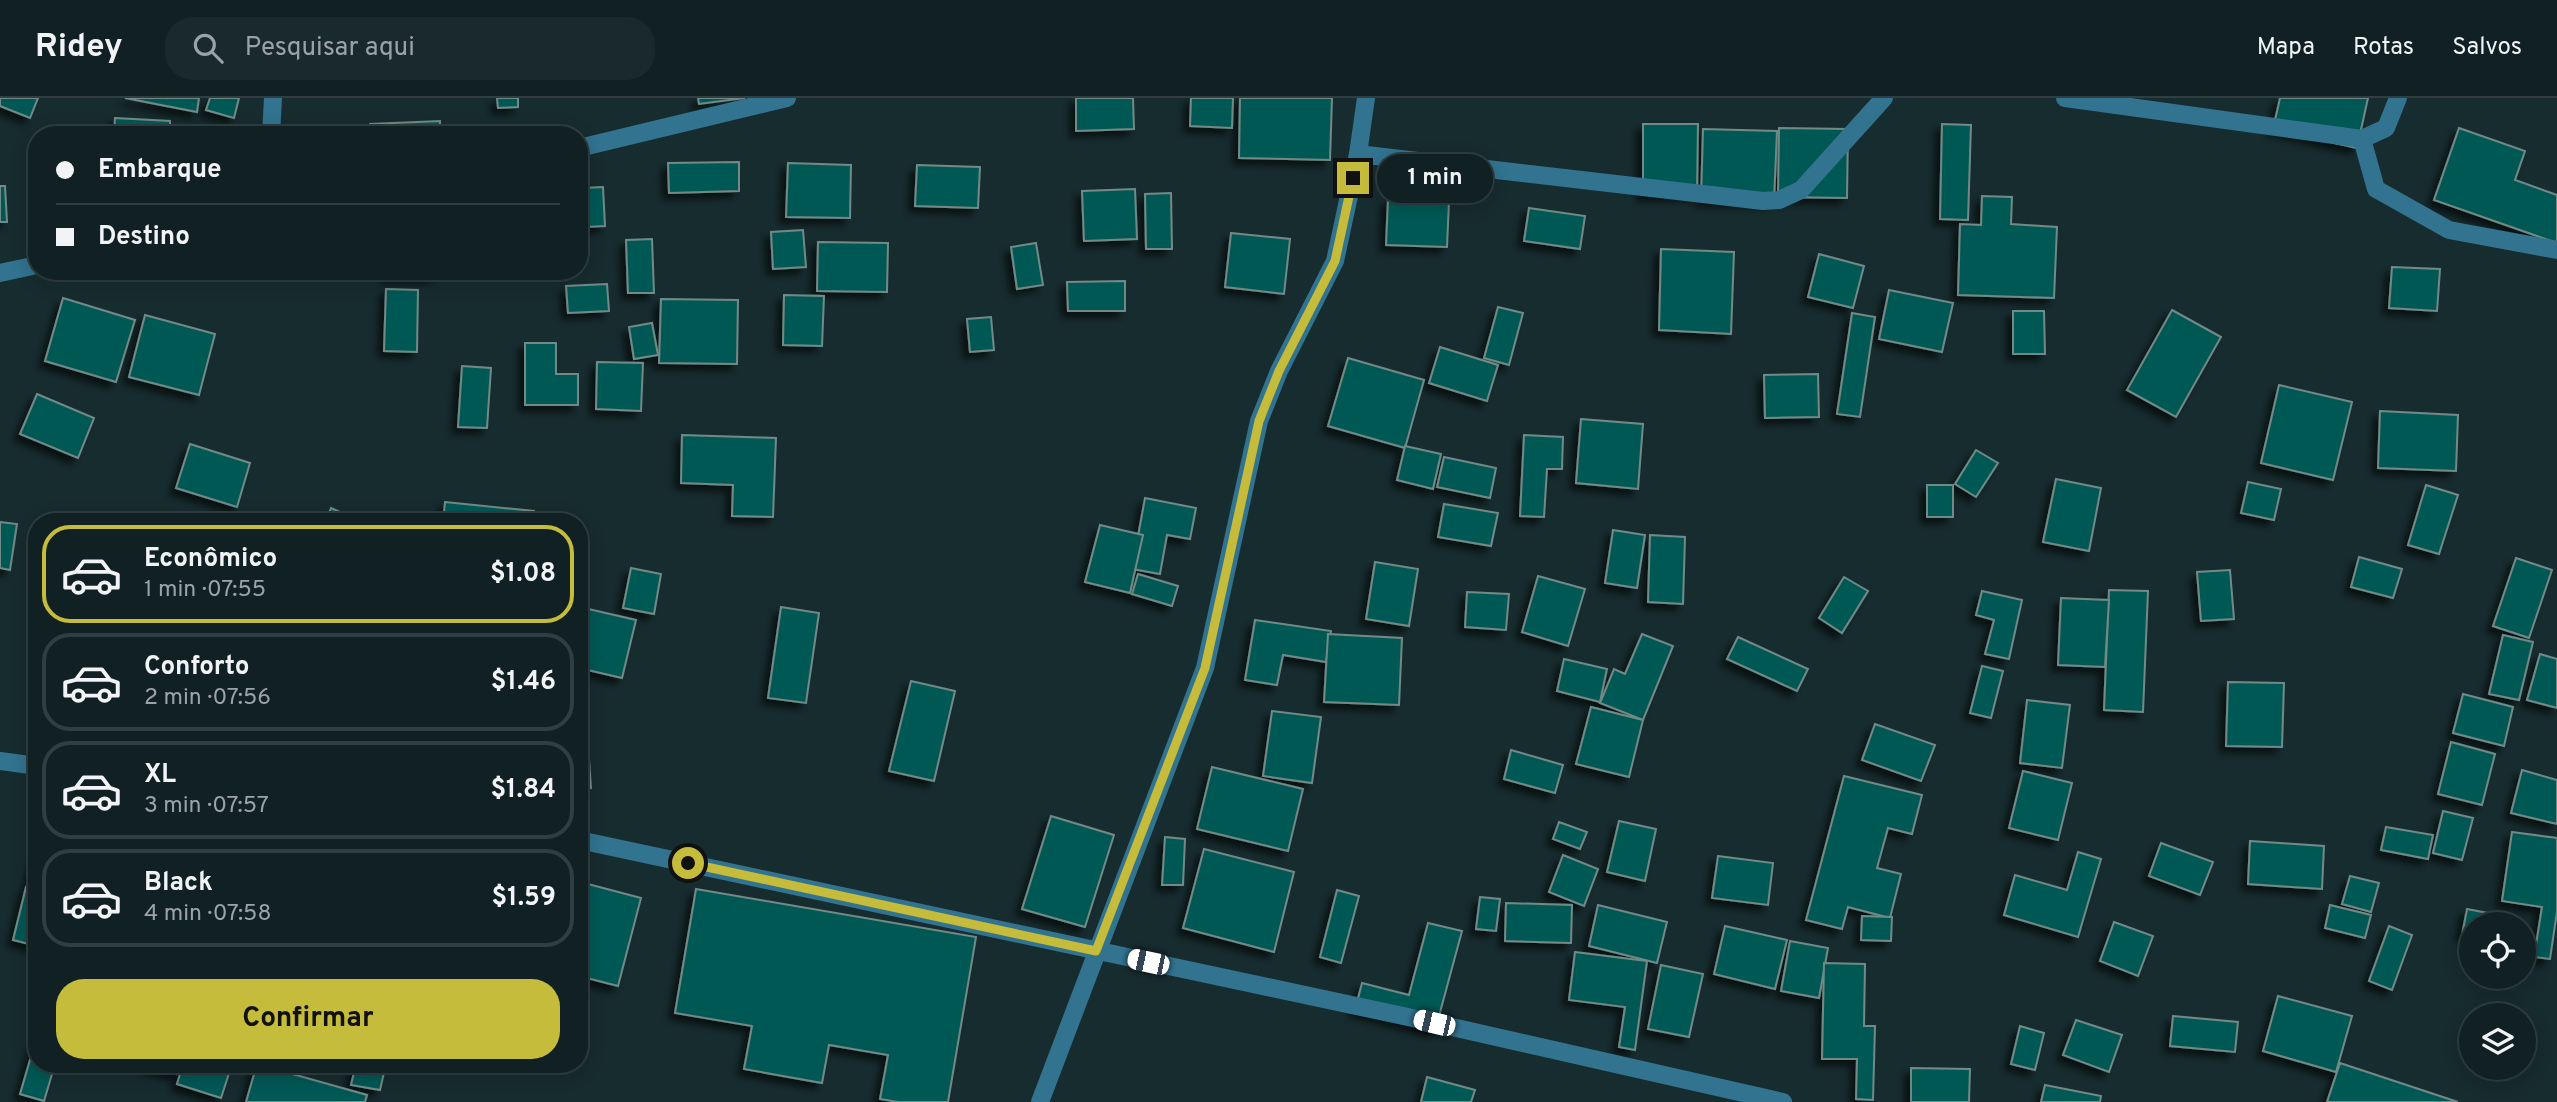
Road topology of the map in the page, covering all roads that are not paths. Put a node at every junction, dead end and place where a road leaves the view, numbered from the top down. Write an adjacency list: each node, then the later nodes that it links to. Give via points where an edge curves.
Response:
1 (274, 98): 7 (street)
2 (787, 98): 9 (street)
3 (1366, 98): 10 (street)
4 (1884, 98): 10 (street, via 1801,190 1779,200)
5 (2066, 98): 8 (street)
6 (2398, 98): 8 (street, via 2386,128)
7 (272, 126)
8 (2362, 139): 11 (street, via 2376,189 2449,230)
9 (588, 146)
10 (1358, 154): 17 (street, via 1335,261 1259,421 1205,668)
11 (2557, 250)
12 (28, 267): 13 (street)
13 (0, 272)
14 (0, 761): 15 (street)
15 (28, 765)
16 (588, 842): 17 (street)
17 (1096, 951): 18 (street); 19 (street)
18 (1040, 1102)
19 (1783, 1102)

